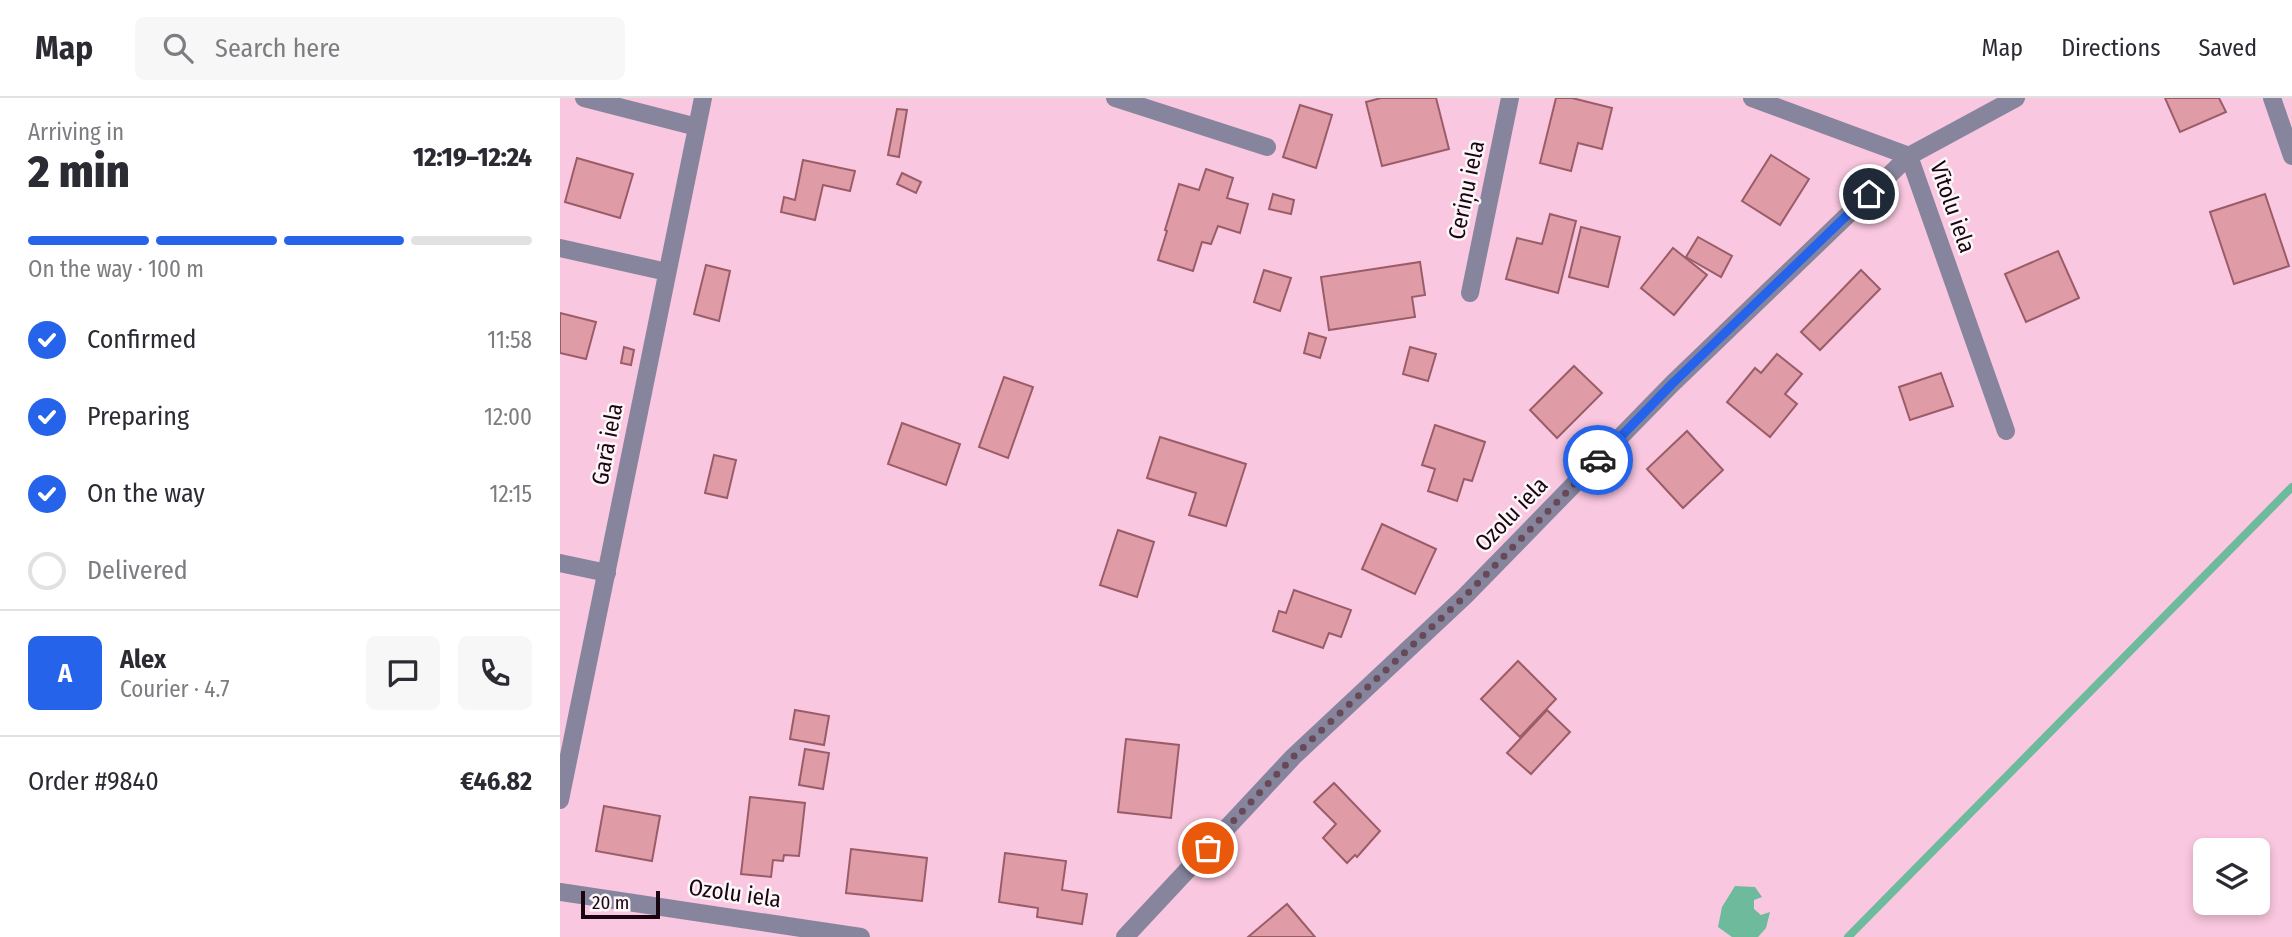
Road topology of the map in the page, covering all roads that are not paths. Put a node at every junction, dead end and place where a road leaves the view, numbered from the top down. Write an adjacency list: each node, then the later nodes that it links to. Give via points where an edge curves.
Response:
1 (584, 98): 8 (street)
2 (704, 98): 8 (street, Garā iela)
3 (1115, 98): 9 (street)
4 (1510, 98): 14 (street, Ceriņu iela)
5 (1752, 98): 10 (street, Vītolu iela)
6 (2016, 98): 10 (street, Ozolu iela)
7 (2272, 98): 11 (street)
8 (697, 127): 13 (street, Garā iela)
9 (1267, 147)
10 (1909, 156): 15 (street, Vītolu iela); 21 (street, Ozolu iela, via 1672,384 1465,596 1293,757)
11 (2292, 156)
12 (560, 248): 13 (street)
13 (667, 272): 17 (street, Garā iela)
14 (1470, 293)
15 (2006, 432)
16 (560, 563): 17 (street)
17 (607, 573): 18 (street, Garā iela)
18 (560, 800)
19 (560, 892): 20 (street, Ozolu iela)
20 (861, 937)
21 (1125, 937)

